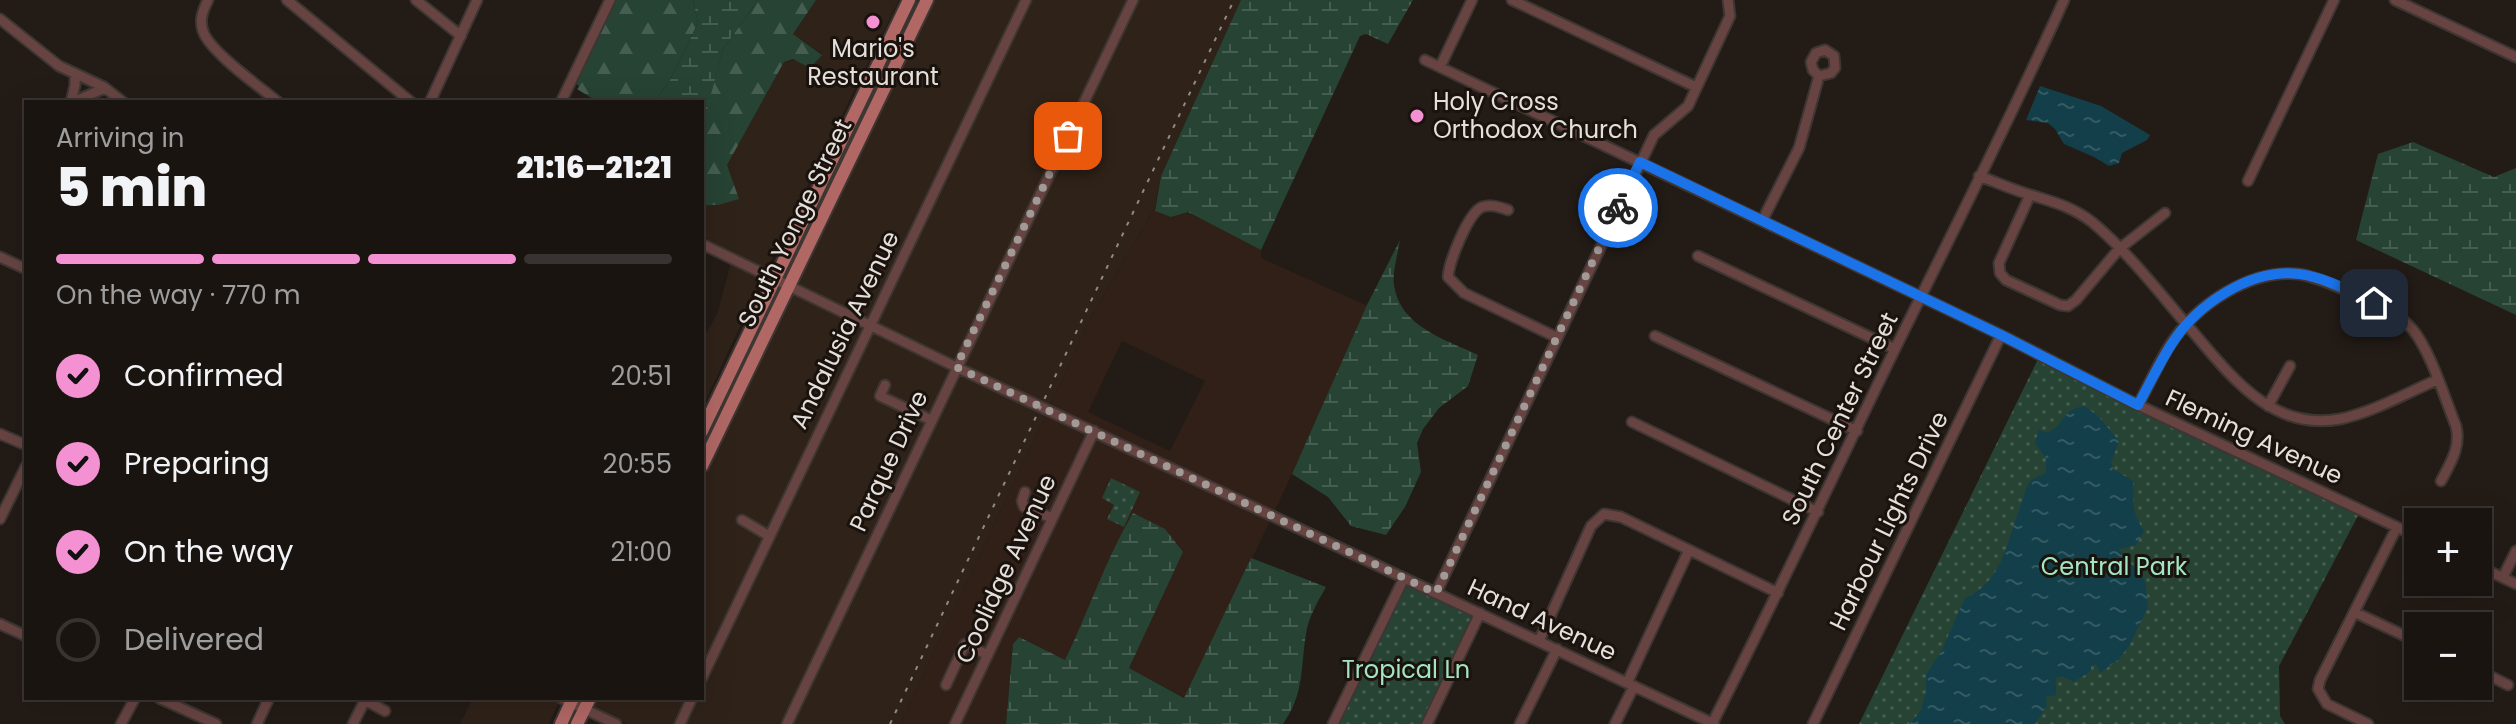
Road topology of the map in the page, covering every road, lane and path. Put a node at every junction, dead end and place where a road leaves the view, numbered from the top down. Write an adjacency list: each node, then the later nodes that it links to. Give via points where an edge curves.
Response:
1 (208, 0): 29 (street, via 202,12 203,32 212,46)
2 (287, 0): 30 (street)
3 (416, 0): 17 (street)
4 (477, 0): 17 (street)
5 (610, 0): 32 (street)
6 (909, 0): 20 (main road, South Yonge Street)
7 (927, 0): 33 (main road, South Yonge Street)
8 (1026, 0): 50 (street, Andalusia Avenue)
9 (1133, 0): 56 (street, Parque Drive)
10 (1472, 0): 21 (street)
11 (1512, 0): 24 (street)
12 (1728, 0): 24 (street, via 1730,16)
13 (2064, 0): 35 (street, South Center Street)
14 (2334, 0): 36 (street)
15 (2395, 0): 18 (street)
16 (0, 19): 22 (street)
17 (461, 36): 31 (street)
18 (2516, 57)
19 (1425, 60): 21 (street, Fleming Avenue)
20 (879, 64): 33 (main road, via 884,74); 46 (main road, South Yonge Street)
21 (1440, 67): 34 (street, Fleming Avenue)
22 (75, 74): 25 (street); 26 (street)
23 (1819, 76): 40 (street, via 1799,148)
24 (1696, 87): 34 (street, via 1682,113 1654,135)
25 (105, 88): 27 (street); 28 (street)
26 (72, 100)
27 (77, 100)
28 (120, 100)
29 (276, 100)
30 (409, 100)
31 (431, 100)
32 (562, 100)
33 (868, 123): 47 (main road, South Yonge Street)
34 (1640, 162): 40 (street, Fleming Avenue); 53 (street)
35 (1979, 176): 37 (street); 48 (street, South Center Street)
36 (2248, 181)
37 (2030, 195): 42 (street, via 2081,214); 42 (street, via 1999,263 2006,280 2068,306)
38 (1508, 210): 53 (street, via 1495,205 1478,210 1448,277 1464,293)
39 (2165, 213): 42 (street)
40 (1762, 221): 48 (street, Fleming Avenue)
41 (704, 245): 46 (street, Hand Avenue)
42 (2119, 249): 49 (street)
43 (1698, 256): 54 (street)
44 (0, 257): 45 (street)
45 (24, 268)
46 (775, 279): 47 (street, Hand Avenue); 63 (main road, South Yonge Street)
47 (789, 286): 50 (street, Hand Avenue); 68 (main road, South Yonge Street)
48 (1922, 297): 51 (street, Fleming Avenue); 54 (street, South Center Street)
49 (2186, 324): 57 (street, via 2250,279 2300,274 2396,314 2414,331); 59 (street); 60 (street, via 2236,383)
50 (869, 325): 56 (street, Hand Avenue); 78 (street, Andalusia Avenue)
51 (2001, 335): 59 (street, Fleming Avenue); 124 (street, Harbour Lights Drive)
52 (1655, 336): 65 (street)
53 (1556, 337): 85 (street)
54 (1895, 349): 65 (street, South Center Street)
55 (2290, 366): 60 (street)
56 (956, 367): 61 (street, Parque Drive); 64 (street, Hand Avenue)
57 (2437, 380): 60 (street, via 2340,419 2308,420); 70 (street, via 2459,438)
58 (885, 385): 61 (street, via 880,396)
59 (2138, 405): 76 (street, Fleming Avenue)
60 (2268, 406)
61 (931, 420): 117 (street, Parque Drive)
62 (1632, 422): 72 (street)
63 (704, 427)
64 (1094, 431): 73 (street, Coolidge Avenue); 83 (street, Hand Avenue)
65 (1857, 431): 72 (street, South Center Street)
66 (0, 434): 67 (street)
67 (24, 444)
68 (704, 462)
69 (24, 470): 74 (street)
70 (2441, 481)
71 (1025, 492): 73 (street, via 1024,507)
72 (1818, 512): 86 (street, South Center Street)
73 (1052, 518): 94 (street, Coolidge Avenue)
74 (0, 519)
75 (742, 520): 78 (street)
76 (2397, 527): 77 (street, Fleming Avenue); 87 (street)
77 (2404, 530)
78 (769, 536): 95 (street, Andalusia Avenue)
79 (1689, 550): 86 (street); 92 (street, via 1604,514 1591,526); 97 (street)
80 (2516, 551): 82 (street)
81 (2492, 572): 82 (street)
82 (2503, 577): 84 (street)
83 (1404, 578): 85 (street, Hand Avenue); 119 (street)
84 (2516, 584)
85 (1436, 593): 88 (street, Hand Avenue)
86 (1778, 593): 123 (street, South Center Street)
87 (2354, 612): 91 (street); 125 (street, via 2318,689 2327,704)
88 (1480, 613): 92 (street, Hand Avenue); 120 (street)
89 (0, 624): 90 (street)
90 (24, 635)
91 (2404, 635)
92 (1539, 641): 93 (street, Hand Avenue)
93 (1557, 649): 97 (street, Hand Avenue); 121 (street)
94 (988, 655): 98 (street, via 965,644); 118 (street, Coolidge Avenue)
95 (704, 674)
96 (2492, 677): 99 (street)
97 (1630, 684): 122 (street); 123 (street, Hand Avenue)
98 (946, 685)
99 (2508, 685)
100 (134, 700): 109 (street)
101 (163, 700): 110 (street)
102 (268, 700): 111 (street)
103 (365, 700): 112 (street)
104 (367, 700): 108 (street)
105 (569, 700): 107 (street); 113 (main road)
106 (691, 700): 116 (street)
107 (587, 704): 114 (main road); 115 (street)
108 (385, 711)
109 (121, 724)
110 (216, 724)
111 (257, 724)
112 (353, 724)
113 (561, 724)
114 (577, 724)
115 (616, 724)
116 (680, 724)
117 (787, 724)
118 (955, 724)
119 (1333, 724)
120 (1427, 724)
121 (1520, 724)
122 (1615, 724)
123 (1713, 724)
124 (1813, 724)
125 (2368, 724)

